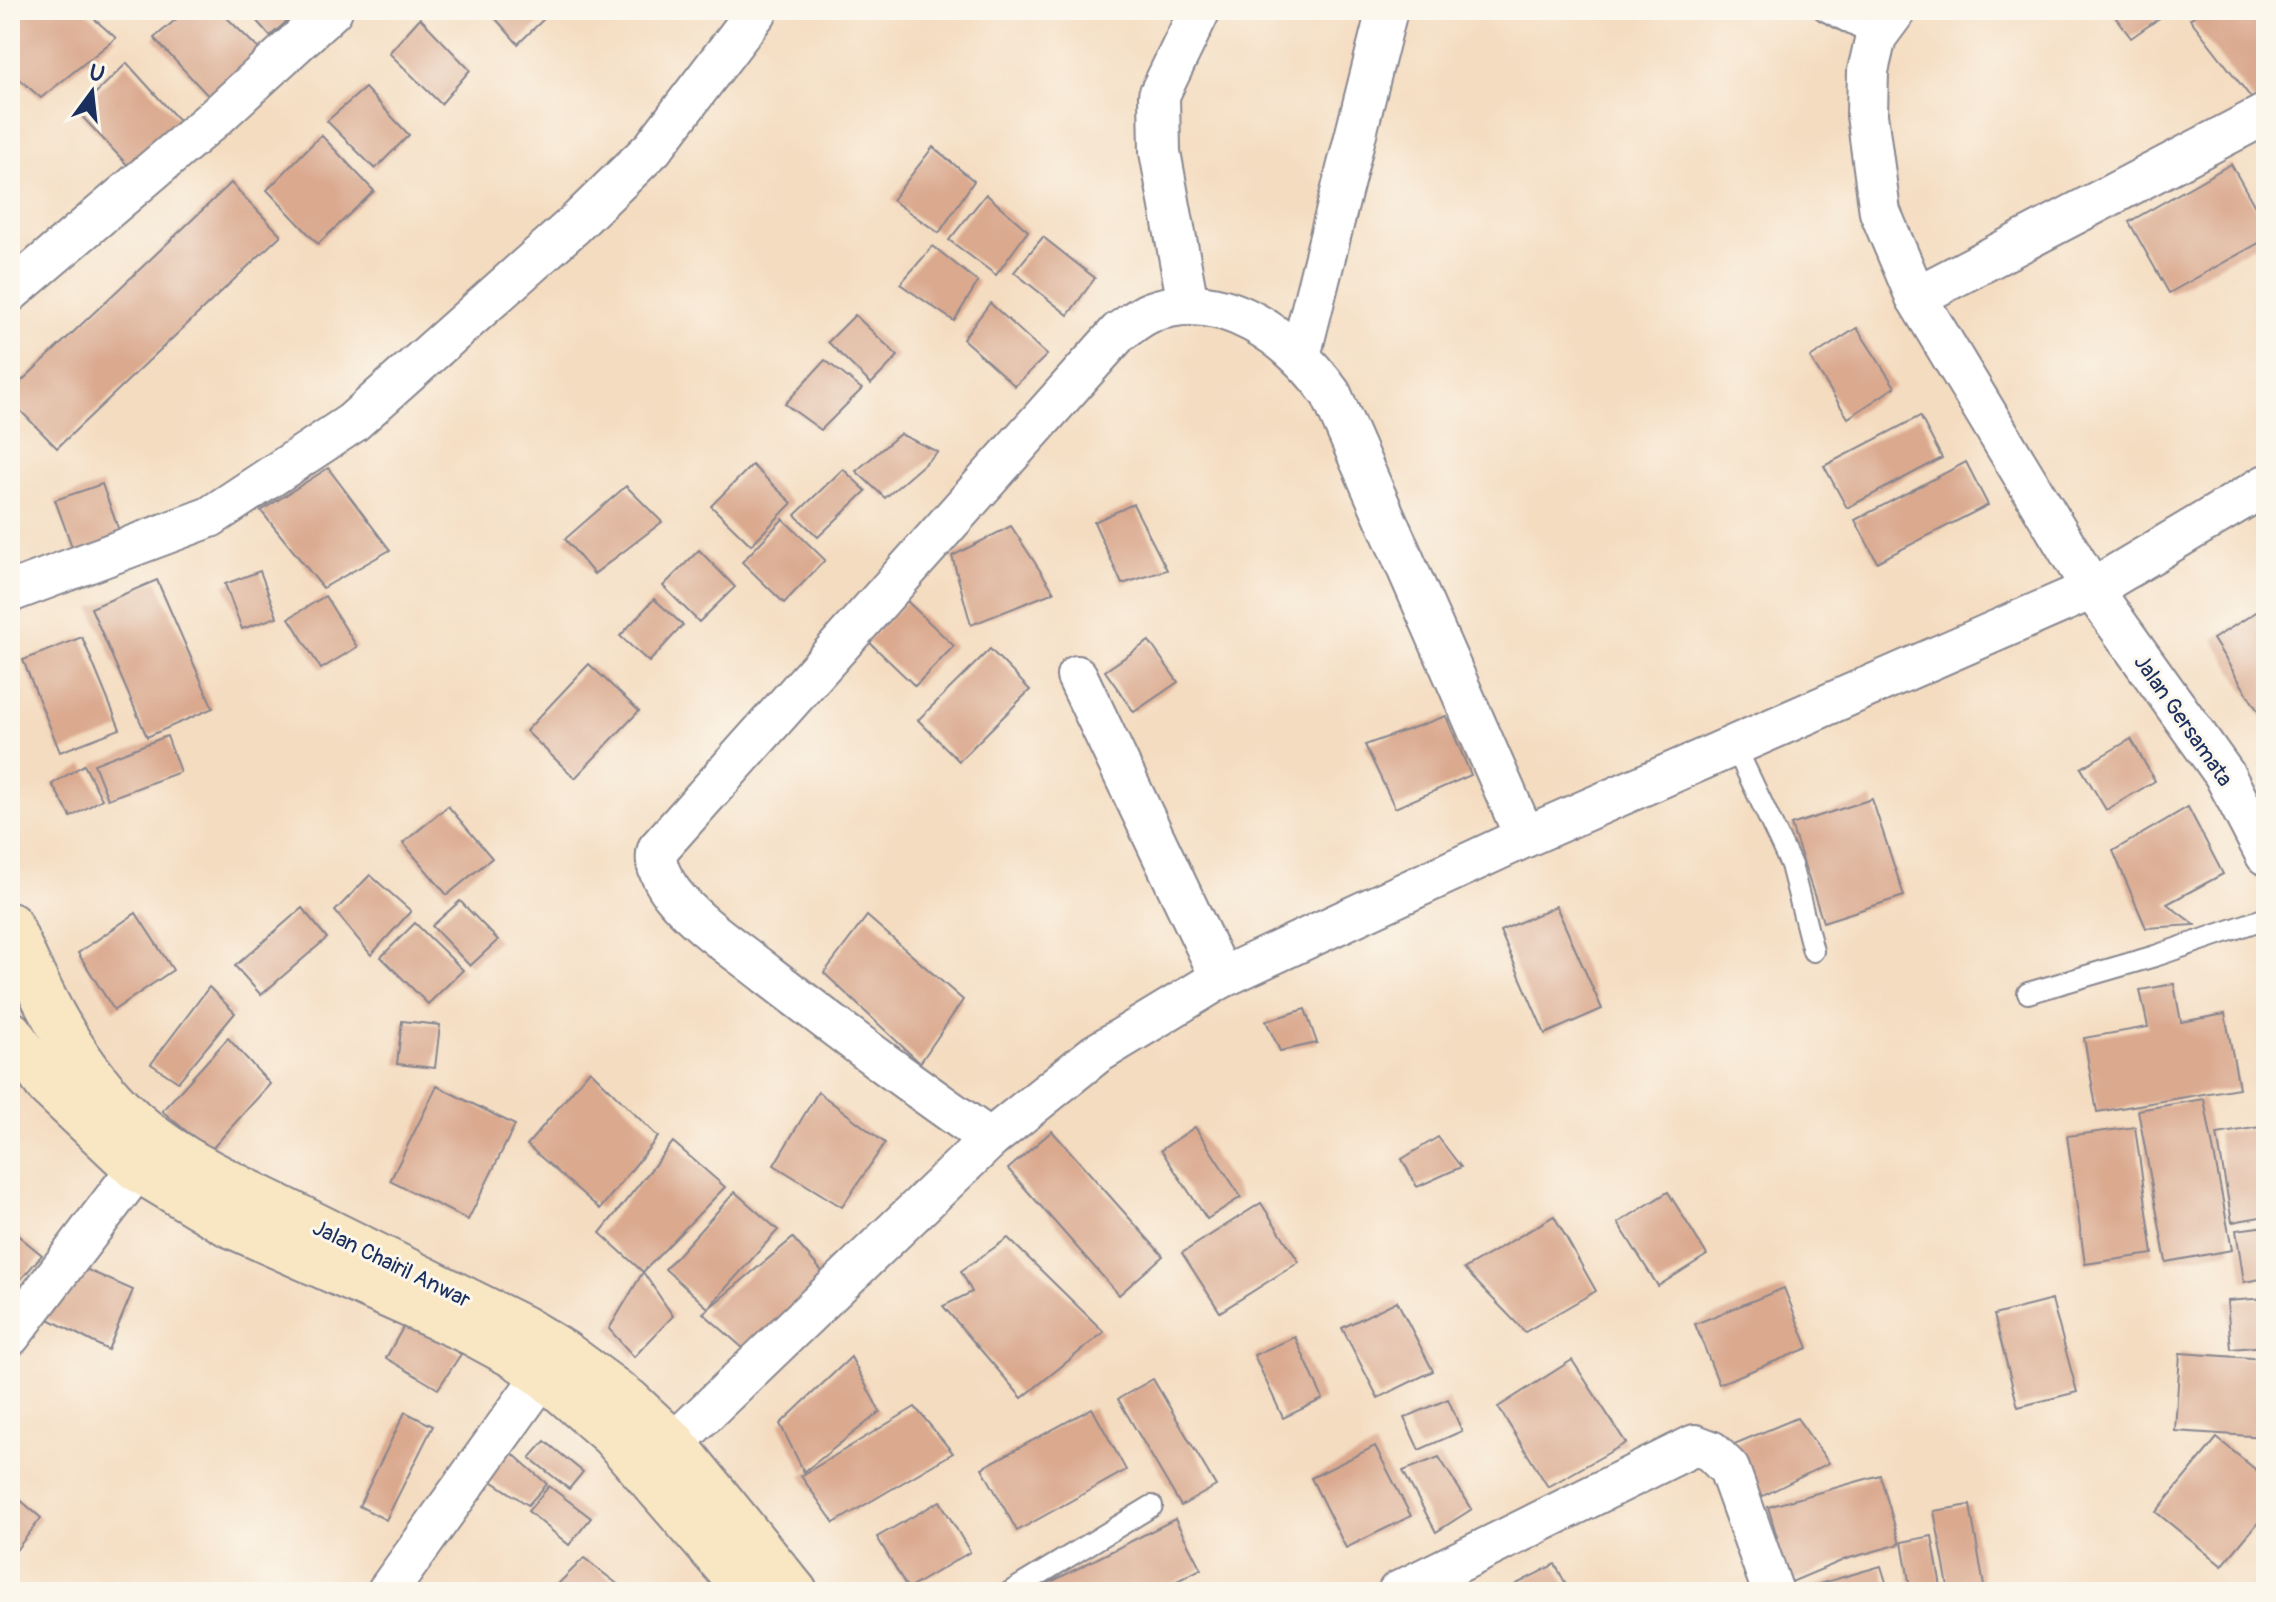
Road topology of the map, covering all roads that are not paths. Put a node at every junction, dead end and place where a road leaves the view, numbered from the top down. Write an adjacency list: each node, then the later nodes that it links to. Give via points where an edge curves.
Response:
1 (332, 10): 8 (street)
2 (758, 10): 14 (street, via 653,148 352,423 210,517)
3 (1200, 10): 10 (street, via 1159,95 1160,152)
4 (1387, 10): 11 (street)
5 (1824, 10): 6 (lane)
6 (1886, 23): 9 (street, Jalan Gersamata, via 1868,71 1867,115 1880,212)
7 (2266, 114): 9 (street)
8 (10, 292)
9 (1916, 297): 13 (street, Jalan Gersamata)
10 (1188, 304): 11 (street, via 1235,313 1271,331); 25 (street, via 1149,313 1119,332 703,796 656,856 674,895 713,932 908,1083)
11 (1300, 356): 17 (street, via 1331,394)
12 (2266, 485): 13 (street)
13 (2092, 589): 16 (street); 18 (street, Jalan Gersamata, via 2224,774)
14 (10, 592)
15 (1077, 676): 22 (street)
16 (1734, 744): 17 (street); 21 (lane, via 1791,865)
17 (1525, 837): 22 (street)
18 (2266, 855)
19 (2266, 918): 23 (lane)
20 (10, 925): 29 (main road, Jalan Chairil Anwar, via 38,989 81,1062 166,1148 523,1328 629,1401)
21 (1813, 951)
22 (1221, 978): 25 (street, via 1096,1054)
23 (2028, 993)
24 (10, 1033): 26 (main road, Jalan Chairil Anwar, via 48,1085)
25 (990, 1139): 29 (street)
26 (137, 1169): 27 (street); 28 (main road, Jalan Chairil Anwar, via 228,1224 472,1333)
27 (10, 1336)
28 (543, 1375): 31 (street); 32 (main road, Jalan Chairil Anwar, via 613,1436)
29 (674, 1443): 33 (main road, Jalan Chairil Anwar)
30 (1152, 1506): 34 (lane)
31 (387, 1592)
32 (748, 1592)
33 (795, 1592)
34 (1010, 1592)
35 (1398, 1592): 36 (street, via 1695,1445 1711,1451 1729,1469)
36 (1773, 1592)

